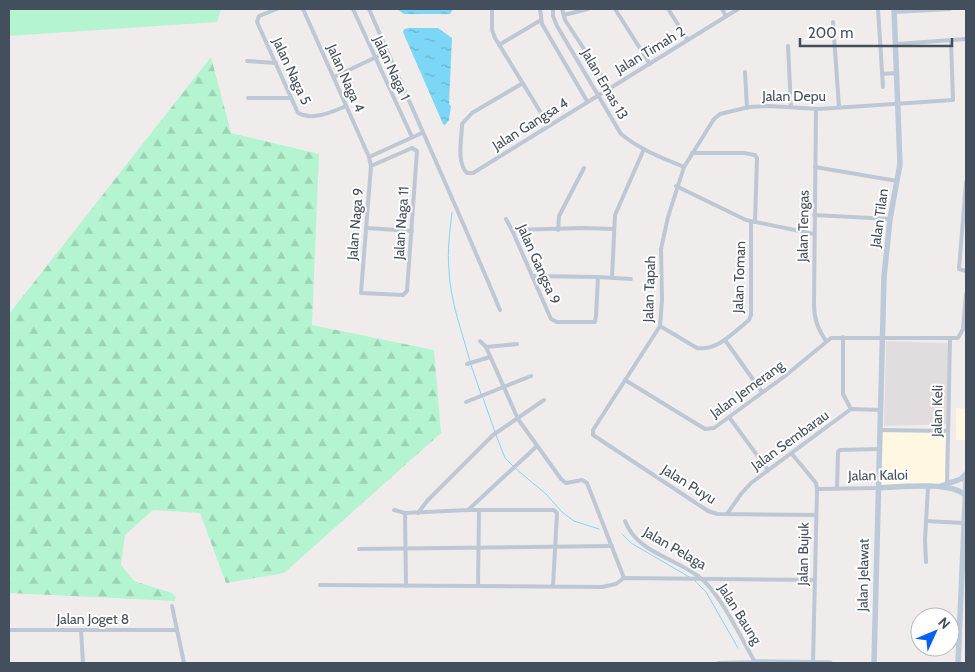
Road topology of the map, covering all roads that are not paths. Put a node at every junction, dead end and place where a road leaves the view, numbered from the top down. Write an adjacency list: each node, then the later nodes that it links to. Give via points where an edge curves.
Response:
1 (277, 9): 30 (street, Jalan Naga 5, via 257,19)
2 (303, 9): 35 (street, Jalan Naga 4)
3 (353, 9): 28 (street, Jalan Naga 1)
4 (369, 9): 27 (street)
5 (492, 9): 25 (street, via 492,30)
6 (540, 9): 19 (street)
7 (553, 9): 39 (street, Jalan Emas 13, via 557,26)
8 (562, 9): 17 (street)
9 (588, 9): 17 (street)
10 (615, 9): 31 (street)
11 (668, 9): 22 (street)
12 (722, 9): 18 (street)
13 (738, 9): 18 (street, Jalan Timah 2)
14 (878, 9): 34 (street)
15 (950, 9): 16 (street)
16 (894, 10): 24 (street, Jalan Tilan)
17 (564, 15): 38 (street)
18 (726, 16): 22 (street, Jalan Timah 2)
19 (541, 20): 25 (street); 42 (street)
20 (833, 22): 46 (street)
21 (966, 39): 23 (street)
22 (688, 40): 31 (street, Jalan Timah 2)
23 (951, 41): 24 (street); 43 (street, Jalan Depu, via 953,100)
24 (896, 44): 33 (street, Jalan Tilan)
25 (499, 45): 36 (street)
26 (788, 46): 45 (street)
27 (388, 52): 28 (street); 50 (street)
28 (376, 58): 35 (street); 51 (street, Jalan Naga 1)
29 (247, 61): 30 (street)
30 (276, 64): 41 (street, Jalan Naga 5)
31 (650, 64): 38 (street, Jalan Timah 2)
32 (745, 72): 47 (street)
33 (897, 73): 34 (street); 43 (street, Jalan Tilan)
34 (882, 74): 37 (street)
35 (334, 78): 44 (street, Jalan Naga 4)
36 (523, 83): 49 (street); 49 (street, Jalan Gangsa 4, via 472,113 462,124 462,168 473,173)
37 (882, 86)
38 (609, 87): 39 (street, Jalan Timah 2)
39 (598, 94): 42 (street, Jalan Gangsa 4); 52 (street, Jalan Emas 13, via 621,134)
40 (248, 98): 41 (street)
41 (291, 98): 44 (street, Jalan Naga 5, via 298,113 304,116 324,115)
42 (587, 101): 49 (street, Jalan Gangsa 4)
43 (898, 102): 46 (street, Jalan Depu); 59 (street, Jalan Tilan, via 900,164)
44 (346, 106): 54 (street, Jalan Naga 4)
45 (791, 107): 47 (street, Jalan Depu); 48 (street, Jalan Depu)
46 (839, 107): 48 (street, Jalan Depu)
47 (747, 108): 53 (street, Jalan Depu, via 717,116)
48 (816, 109): 57 (street, Jalan Tengas)
49 (549, 126)
50 (422, 132): 51 (street); 80 (street)
51 (412, 137): 54 (street)
52 (644, 149): 56 (street, Jalan Emas 13); 68 (street, via 617,206)
53 (692, 153): 56 (street, Jalan Depu); 66 (street, Jalan Toman, via 756,156)
54 (369, 157): 55 (street, Jalan Naga 9)
55 (371, 166): 67 (street, Jalan Naga 9); 71 (street, Jalan Naga 11, via 412,148 417,151)
56 (684, 167): 61 (street, Jalan Depu)
57 (815, 167): 59 (street); 63 (street, Jalan Tengas)
58 (584, 168): 70 (street, via 560,216)
59 (897, 181): 65 (street, Jalan Tilan)
60 (966, 182): 62 (street)
61 (676, 186): 66 (street); 81 (street, Jalan Tapah, via 661,249)
62 (965, 202): 73 (street, via 959,269)
63 (814, 216): 65 (street); 72 (street, Jalan Tengas)
64 (506, 219): 69 (street, Jalan Gangsa 9)
65 (890, 219): 83 (street, Jalan Tilan)
66 (753, 222): 72 (street); 86 (street, Jalan Toman, via 751,315)
67 (366, 228): 71 (street); 78 (street, Jalan Naga 9, via 360,293)
68 (614, 229): 70 (street); 76 (street)
69 (512, 230): 70 (street); 74 (street, Jalan Gangsa 9)
70 (558, 230)
71 (412, 231): 78 (street, Jalan Naga 11)
72 (814, 234): 87 (street, Jalan Tengas, via 814,316)
73 (966, 271)
74 (532, 276): 75 (street); 75 (street, Jalan Gangsa 9, via 551,319 557,322 594,322)
75 (598, 277): 76 (street)
76 (612, 278): 77 (street)
77 (631, 279)
78 (406, 293)
79 (966, 294): 84 (street, via 964,329 958,338)
80 (500, 310)
81 (660, 326): 86 (street, Jalan Toman, via 697,348 708,348); 93 (street, Jalan Tapah)
82 (843, 337): 83 (street); 87 (street); 98 (street, via 843,394)
83 (881, 338): 84 (street); 99 (street, Jalan Tilan)
84 (950, 339): 103 (street, Jalan Keli)
85 (480, 340): 89 (street)
86 (725, 340): 95 (street)
87 (826, 341): 95 (street, Jalan Jemerang)
88 (517, 344): 89 (street)
89 (486, 346): 90 (street)
90 (490, 357): 91 (street); 94 (street)
91 (470, 363)
92 (531, 376): 94 (street)
93 (625, 380): 100 (street, Jalan Jemerang, via 705,429 714,428); 104 (street, Jalan Tapah, via 593,430)
94 (502, 387): 97 (street); 101 (street)
95 (762, 392): 100 (street, Jalan Jemerang)
96 (544, 400): 101 (street)
97 (466, 402)
98 (851, 409): 99 (street); 107 (street, Jalan Sembarau)
99 (880, 410): 102 (street, Jalan Jelawat)
100 (729, 417): 108 (street)
101 (518, 419): 105 (street); 122 (street, via 493,434)
102 (880, 430): 103 (street); 106 (street, Jalan Jelawat)
103 (948, 432): 111 (street, Jalan Keli)
104 (593, 435): 123 (street, Jalan Puyu, via 708,511)
105 (537, 446): 119 (street); 128 (street, via 566,483 582,480 587,483)
106 (879, 449): 114 (street, via 840,450); 115 (street, Jalan Jelawat)
107 (792, 454): 108 (street, Jalan Sembarau); 116 (street, via 816,483)
108 (768, 470): 123 (street, Jalan Sembarau, via 751,483)
109 (966, 474): 111 (street, Jalan Kaloi)
110 (966, 481): 117 (street)
111 (947, 484): 112 (street, Jalan Kaloi)
112 (940, 486): 113 (street, Jalan Kaloi); 117 (street, Jalan Kaloi, via 959,490)
113 (928, 487): 115 (street, Jalan Kaloi); 126 (street)
114 (837, 488): 115 (street, Jalan Kaloi); 116 (street, Jalan Kaloi)
115 (878, 488): 152 (street, Jalan Jelawat)
116 (817, 489): 124 (street, Jalan Bujuk)
117 (965, 495): 127 (street)
118 (394, 510): 121 (street)
119 (468, 510): 120 (street); 122 (street)
120 (479, 510): 129 (street, via 554,510 557,513); 131 (street)
121 (405, 513): 122 (street); 130 (street)
122 (418, 513)
123 (728, 514): 124 (street, Jalan Puyu)
124 (816, 515): 136 (street, Jalan Bujuk)
125 (625, 521): 135 (street, Jalan Pelaga, via 628,531 637,541)
126 (926, 521): 127 (street); 133 (street)
127 (964, 523): 146 (street)
128 (612, 546): 129 (street); 134 (street)
129 (554, 547): 131 (street); 140 (street)
130 (405, 548): 131 (street); 132 (street); 138 (street)
131 (479, 548): 139 (street)
132 (359, 550)
133 (926, 562)
134 (624, 578): 135 (street); 140 (street, via 608,586)
135 (702, 579): 136 (street, Jalan Pelaga); 145 (street, Jalan Baung, via 716,595)
136 (814, 580): 150 (street, Jalan Bujuk)
137 (320, 585): 138 (street)
138 (406, 586): 139 (street)
139 (478, 586): 140 (street)
140 (553, 586)
141 (172, 606): 144 (street)
142 (9, 630): 143 (street, Jalan Joget 8)
143 (81, 630): 144 (street, Jalan Joget 8); 147 (street)
144 (177, 630): 148 (street)
145 (755, 662): 149 (street); 150 (street)
146 (957, 662)
147 (83, 663)
148 (184, 663)
149 (718, 663)
150 (813, 663): 151 (street)
151 (828, 663)
152 (874, 663)

